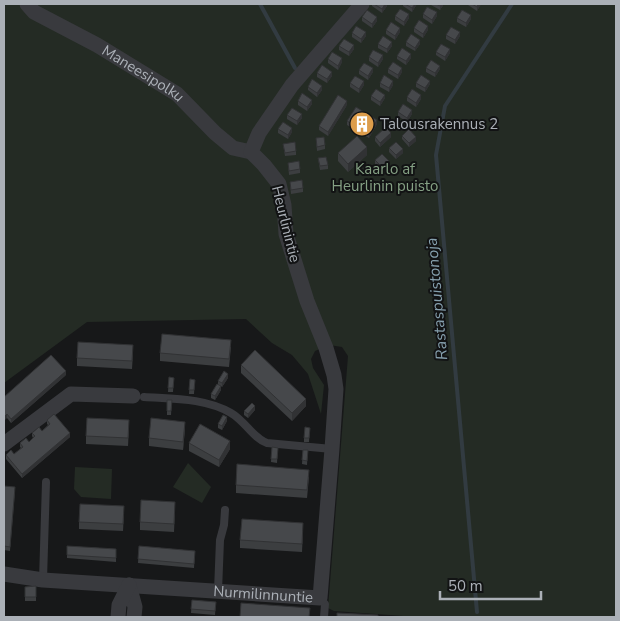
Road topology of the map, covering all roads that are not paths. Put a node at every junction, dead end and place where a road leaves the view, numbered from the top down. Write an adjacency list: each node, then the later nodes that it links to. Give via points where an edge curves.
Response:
1 (27, 4): 3 (street, Maneesipolku, via 34,12 97,45 177,94 233,148)
2 (362, 4): 3 (street, via 292,85 259,133)
3 (251, 152): 4 (street, Heurlinintie, via 278,184 284,205 286,234)
4 (331, 365): 7 (street, Nurmilinnuntie, via 336,389)
5 (138, 396): 6 (street, via 71,394); 7 (lane, via 210,404 231,413 267,443)
6 (4, 444)
7 (332, 449): 14 (street, Nurmilinnuntie)
8 (46, 482): 11 (lane)
9 (225, 510): 13 (lane)
10 (4, 574): 11 (street, Nurmilinnuntie)
11 (43, 580): 12 (street, Nurmilinnuntie)
12 (130, 585): 13 (street, Nurmilinnuntie); 15 (street, via 119,605); 16 (street)
13 (218, 592): 14 (street, Nurmilinnuntie)
14 (320, 598): 17 (lane, via 325,604)
15 (118, 617)
16 (134, 617)
17 (324, 617)

